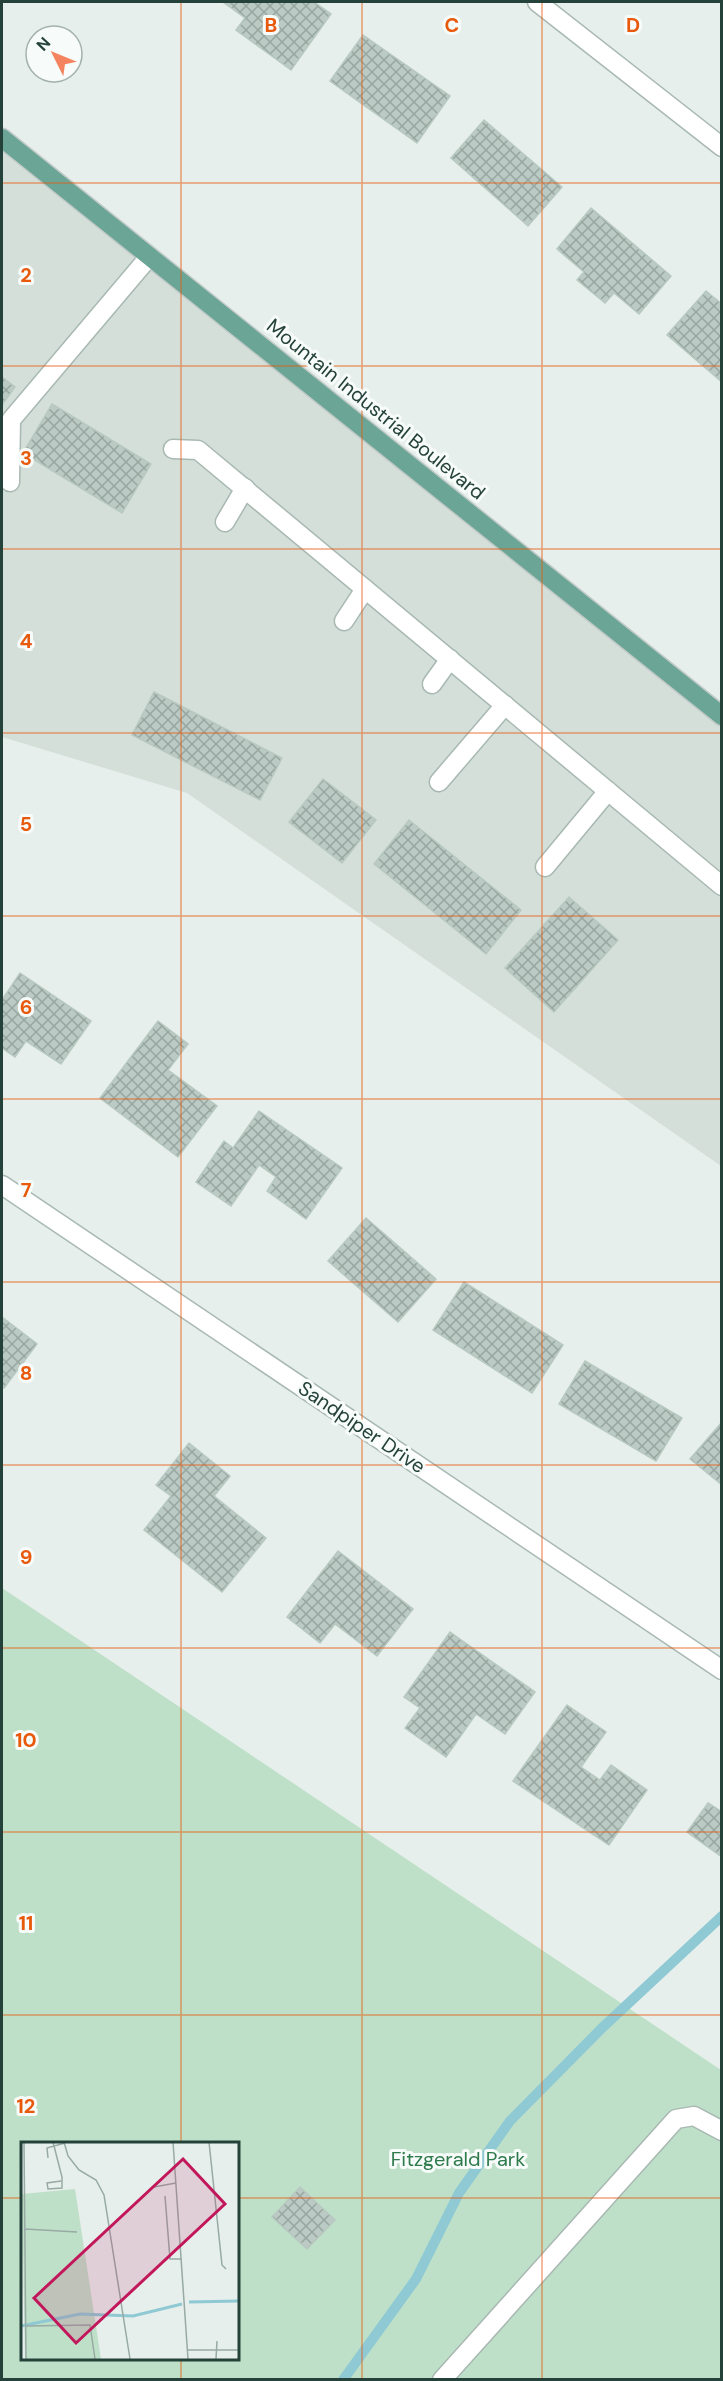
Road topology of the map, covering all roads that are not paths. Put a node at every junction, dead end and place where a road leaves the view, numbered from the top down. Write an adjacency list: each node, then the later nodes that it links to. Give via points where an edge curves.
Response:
1 (537, 2): 3 (street)
2 (2, 138): 4 (main road, Mountain Industrial Boulevard)
3 (722, 147)
4 (149, 257): 6 (street, via 11,420); 14 (main road, Mountain Industrial Boulevard)
5 (173, 450): 7 (street, via 198,450)
6 (10, 482)
7 (245, 488): 8 (street); 9 (street)
8 (225, 522)
9 (365, 589): 10 (street); 11 (street)
10 (344, 621)
11 (450, 659): 12 (street); 13 (street)
12 (432, 684)
13 (505, 705): 15 (street); 16 (street)
14 (722, 716)
15 (439, 782)
16 (608, 791): 17 (street); 18 (street)
17 (545, 867)
18 (722, 886)
19 (2, 1185): 20 (street, Sandpiper Drive)
20 (722, 1670)
21 (722, 2131): 22 (street, via 694,2116 676,2120)
22 (442, 2379)

